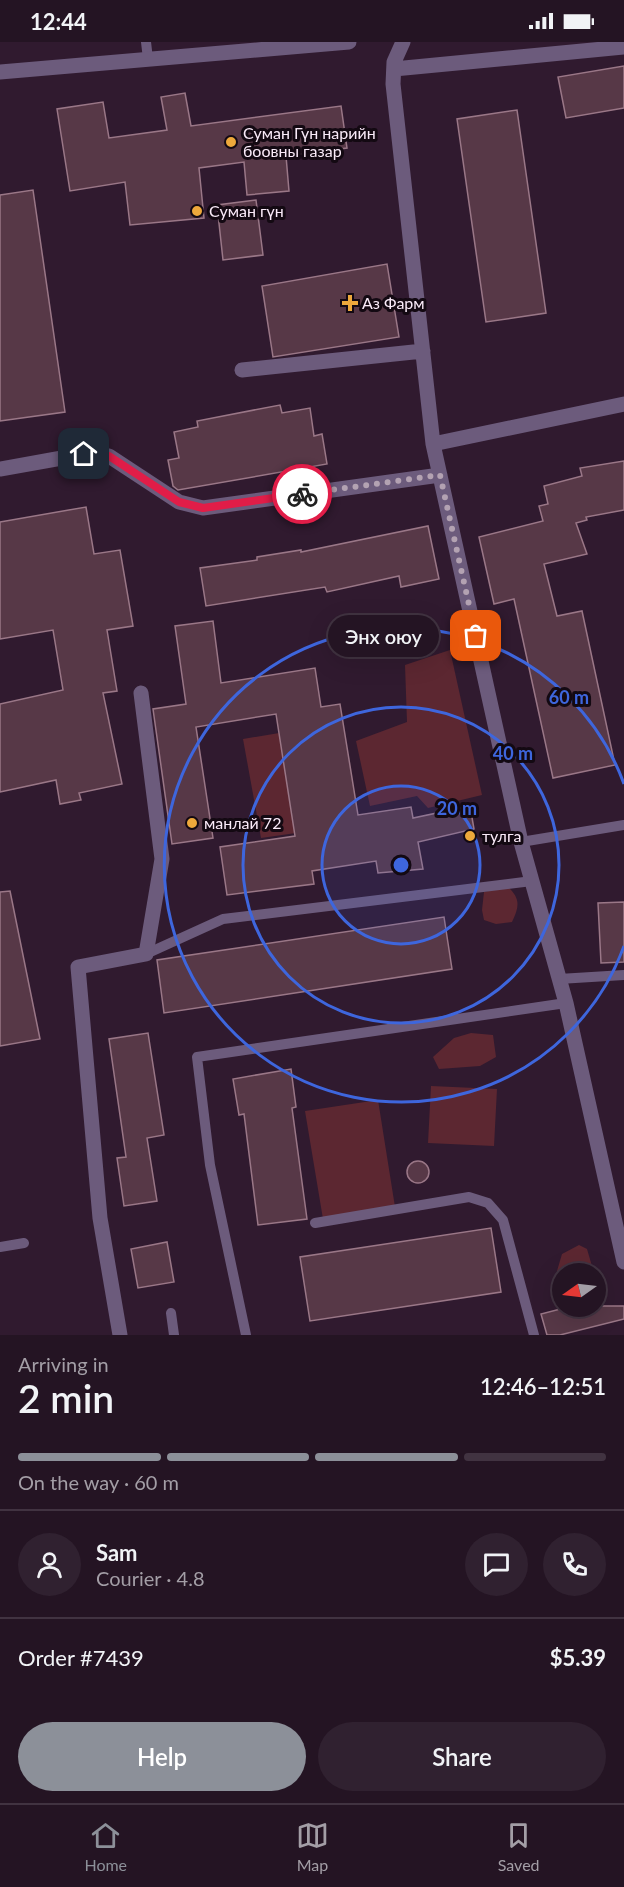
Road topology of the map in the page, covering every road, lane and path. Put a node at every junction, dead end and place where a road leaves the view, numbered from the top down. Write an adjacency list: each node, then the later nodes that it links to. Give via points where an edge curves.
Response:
1 (146, 42): 5 (lane)
2 (349, 42): 5 (street)
3 (403, 42): 6 (street)
4 (624, 47): 6 (street)
5 (148, 59): 7 (street)
6 (393, 69): 8 (street)
7 (0, 72)
8 (423, 351): 9 (street); 11 (street)
9 (242, 370)
10 (624, 404): 11 (street)
11 (433, 444): 13 (street)
12 (0, 469): 13 (street, via 84,454 109,456 179,502 203,508)
13 (440, 475): 16 (street)
14 (141, 693): 18 (street, via 162,859)
15 (624, 825): 16 (lane)
16 (521, 842): 17 (street)
17 (532, 881): 18 (lane, via 223,919); 20 (street)
18 (146, 954): 28 (street, via 78,967 100,1218)
19 (624, 975): 20 (lane)
20 (559, 979): 21 (street)
21 (566, 1003): 23 (street); 30 (lane, via 197,1057 210,1165)
22 (315, 1223): 31 (lane, via 469,1197 488,1203 502,1220)
23 (621, 1238): 26 (street)
24 (24, 1243): 25 (lane)
25 (0, 1247)
26 (624, 1262)
27 (171, 1313): 29 (lane)
28 (120, 1335)
29 (174, 1335)
30 (246, 1335)
31 (534, 1335)

